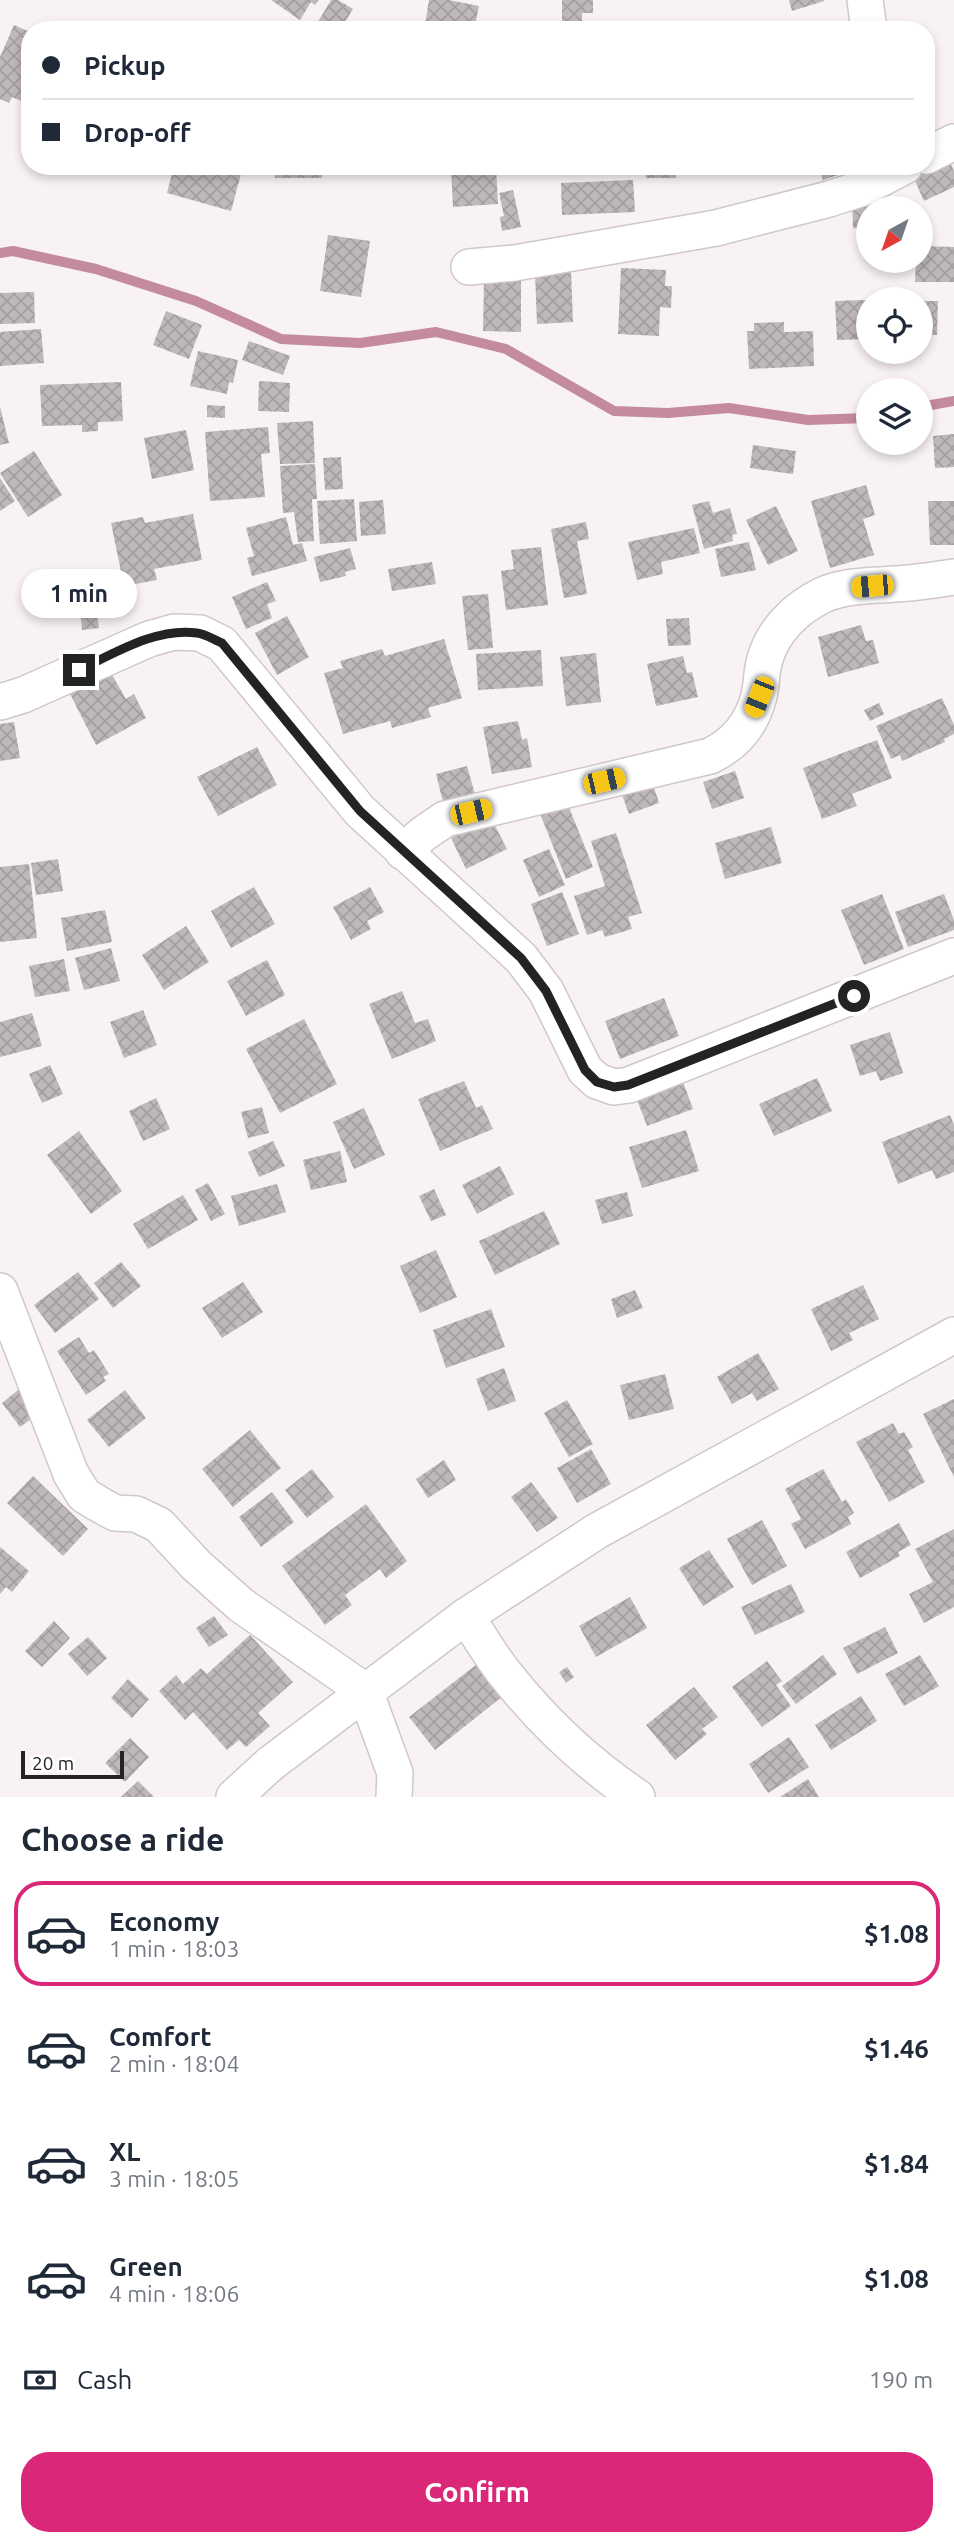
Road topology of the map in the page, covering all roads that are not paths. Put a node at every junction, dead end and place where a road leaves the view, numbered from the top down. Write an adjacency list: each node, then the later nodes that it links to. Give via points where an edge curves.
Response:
1 (865, 0): 2 (street)
2 (868, 21)
3 (954, 142): 4 (street)
4 (935, 151)
5 (887, 175): 6 (street, via 829,199 716,228 515,264)
6 (469, 267)
7 (954, 577): 9 (street, via 848,588 796,611 775,636 752,714 728,748 445,818)
8 (0, 702): 9 (street, via 149,639 174,632 200,633 222,643 344,792)
9 (403, 852): 10 (street, via 521,958 546,991 585,1070 597,1082 614,1087)
10 (954, 956)
11 (0, 1291): 14 (street, via 71,1474 85,1495 115,1513 136,1514 159,1525 241,1605)
12 (954, 1335): 13 (street, via 597,1531)
13 (466, 1616): 14 (street); 17 (street, via 505,1674 550,1725 589,1762)
14 (365, 1691): 15 (street); 16 (street, via 395,1773)
15 (234, 1797)
16 (394, 1797)
17 (637, 1797)

